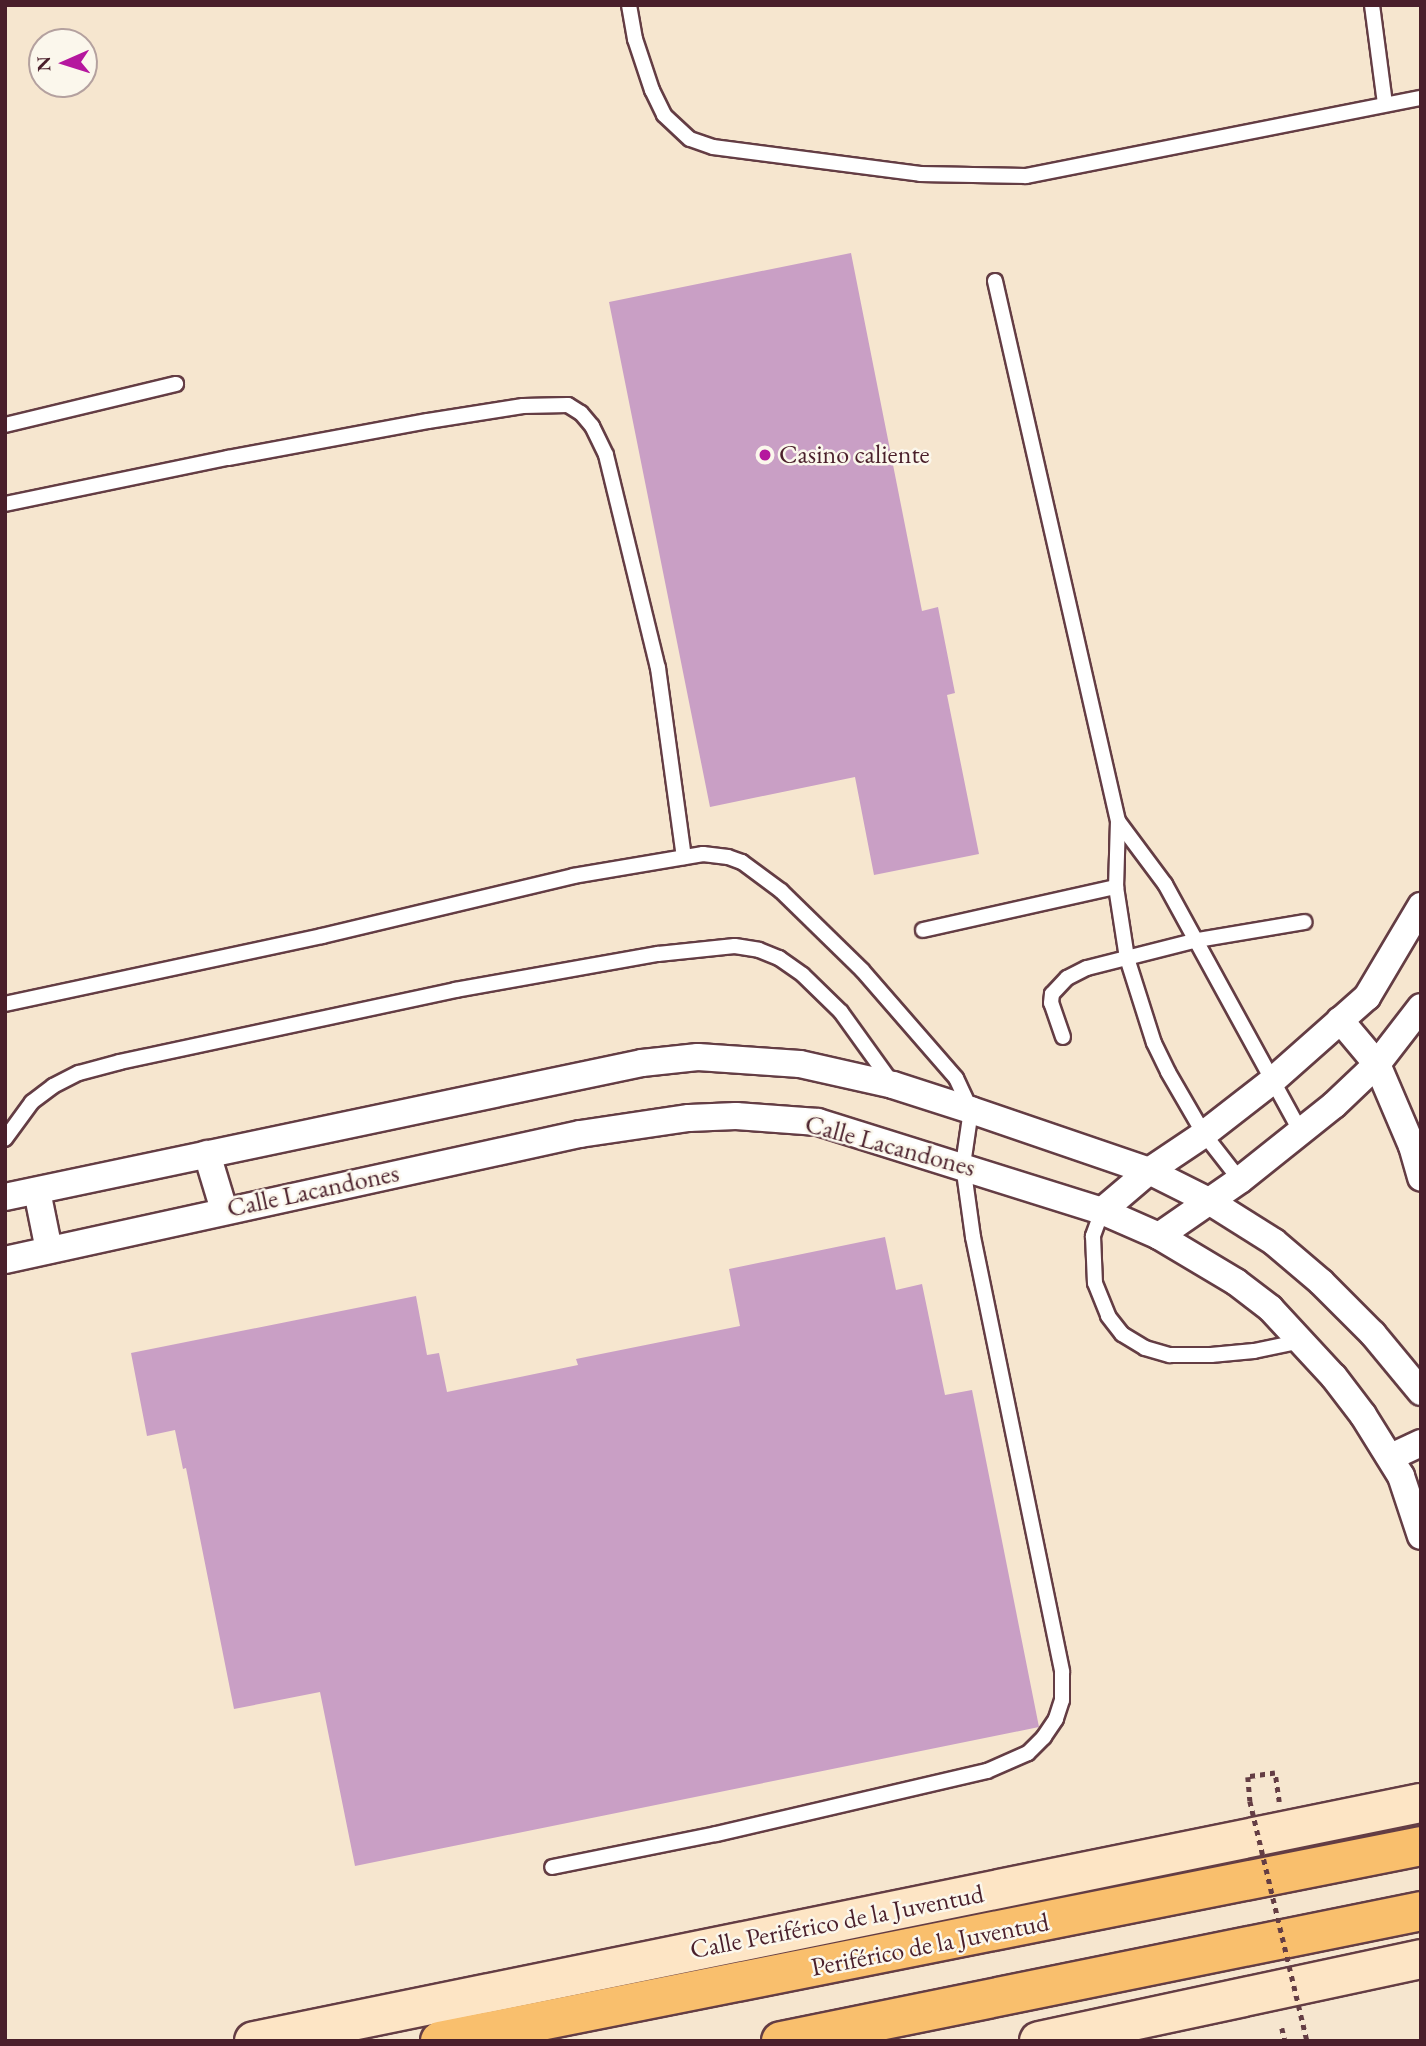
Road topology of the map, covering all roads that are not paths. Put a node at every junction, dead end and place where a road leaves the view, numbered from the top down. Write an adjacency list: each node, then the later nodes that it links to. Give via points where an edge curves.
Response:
1 (629, 5): 4 (lane, via 635,39 664,115 690,139 713,147 920,174 1026,176)
2 (1371, 5): 4 (lane)
3 (1421, 98): 4 (lane)
4 (1385, 104)
5 (995, 281): 9 (lane)
6 (176, 384): 7 (lane)
7 (5, 425)
8 (5, 505): 10 (lane, via 428,421 523,406 568,405 592,426 606,455 658,668)
9 (1118, 821): 11 (lane); 15 (lane, via 1165,884)
10 (684, 857): 17 (lane, via 573,876); 24 (lane, via 728,857 759,872 781,891 920,1034 956,1078)
11 (1116, 887): 14 (lane); 16 (lane)
12 (1421, 906): 19 (street, via 1367,997)
13 (1304, 922): 15 (lane)
14 (923, 930)
15 (1198, 940): 16 (lane); 22 (lane)
16 (1127, 958): 20 (lane, via 1087,968 1067,978 1052,994); 26 (lane, via 1154,1043)
17 (5, 1004)
18 (1421, 1007): 21 (street)
19 (1340, 1020): 21 (street); 22 (street)
20 (1063, 1037)
21 (1377, 1064): 25 (street); 28 (street)
22 (1272, 1081): 25 (lane); 26 (street)
23 (893, 1085): 24 (street, Calle Lacandones); 27 (lane, via 841,1012 803,975 779,958 735,946 658,954 455,990 120,1062 53,1086 32,1102); 29 (street, Calle Lacandones, via 786,1063 698,1058 653,1062)
24 (971, 1110): 30 (lane); 31 (street, Calle Lacandones)
25 (1301, 1132): 33 (street)
26 (1204, 1134): 31 (street); 33 (lane)
27 (5, 1139)
28 (1416, 1148): 32 (street)
29 (207, 1154): 34 (street, Calle Lacandones); 37 (street)
30 (963, 1165): 37 (street, Calle Lacandones, via 818,1122 689,1118 580,1134); 38 (street, Calle Lacandones); 49 (lane, via 973,1237 1062,1672 1062,1700 1056,1719 1028,1753 987,1771)
31 (1149, 1171): 36 (street, Calle Lacandones); 38 (street)
32 (1421, 1178)
33 (1240, 1180): 36 (street)
34 (37, 1191): 35 (street, Calle Lacandones); 40 (street)
35 (5, 1197)
36 (1209, 1200): 39 (street); 43 (street, Calle Lacandones, via 1274,1242 1321,1282)
37 (224, 1210): 40 (street, Calle Lacandones)
38 (1102, 1211): 39 (street, Calle Lacandones); 42 (lane, via 1093,1236 1095,1283 1108,1316 1122,1334 1145,1348 1170,1354 1254,1351)
39 (1159, 1236): 42 (street, Calle Lacandones, via 1236,1282)
40 (49, 1250): 41 (street, Calle Lacandones)
41 (5, 1261)
42 (1302, 1341): 45 (street, Calle Lacandones)
43 (1421, 1392)
44 (1421, 1443): 45 (street)
45 (1391, 1457): 46 (street, Calle Lacandones)
46 (1421, 1536)
47 (1421, 1803): 52 (main road, Calle Periférico de la Juventud)
48 (1421, 1846): 53 (highway, Periférico de la Juventud)
49 (552, 1867)
50 (1421, 1911): 54 (highway)
51 (1421, 1959): 55 (main road)
52 (254, 2041)
53 (440, 2041)
54 (781, 2041)
55 (1039, 2041)

